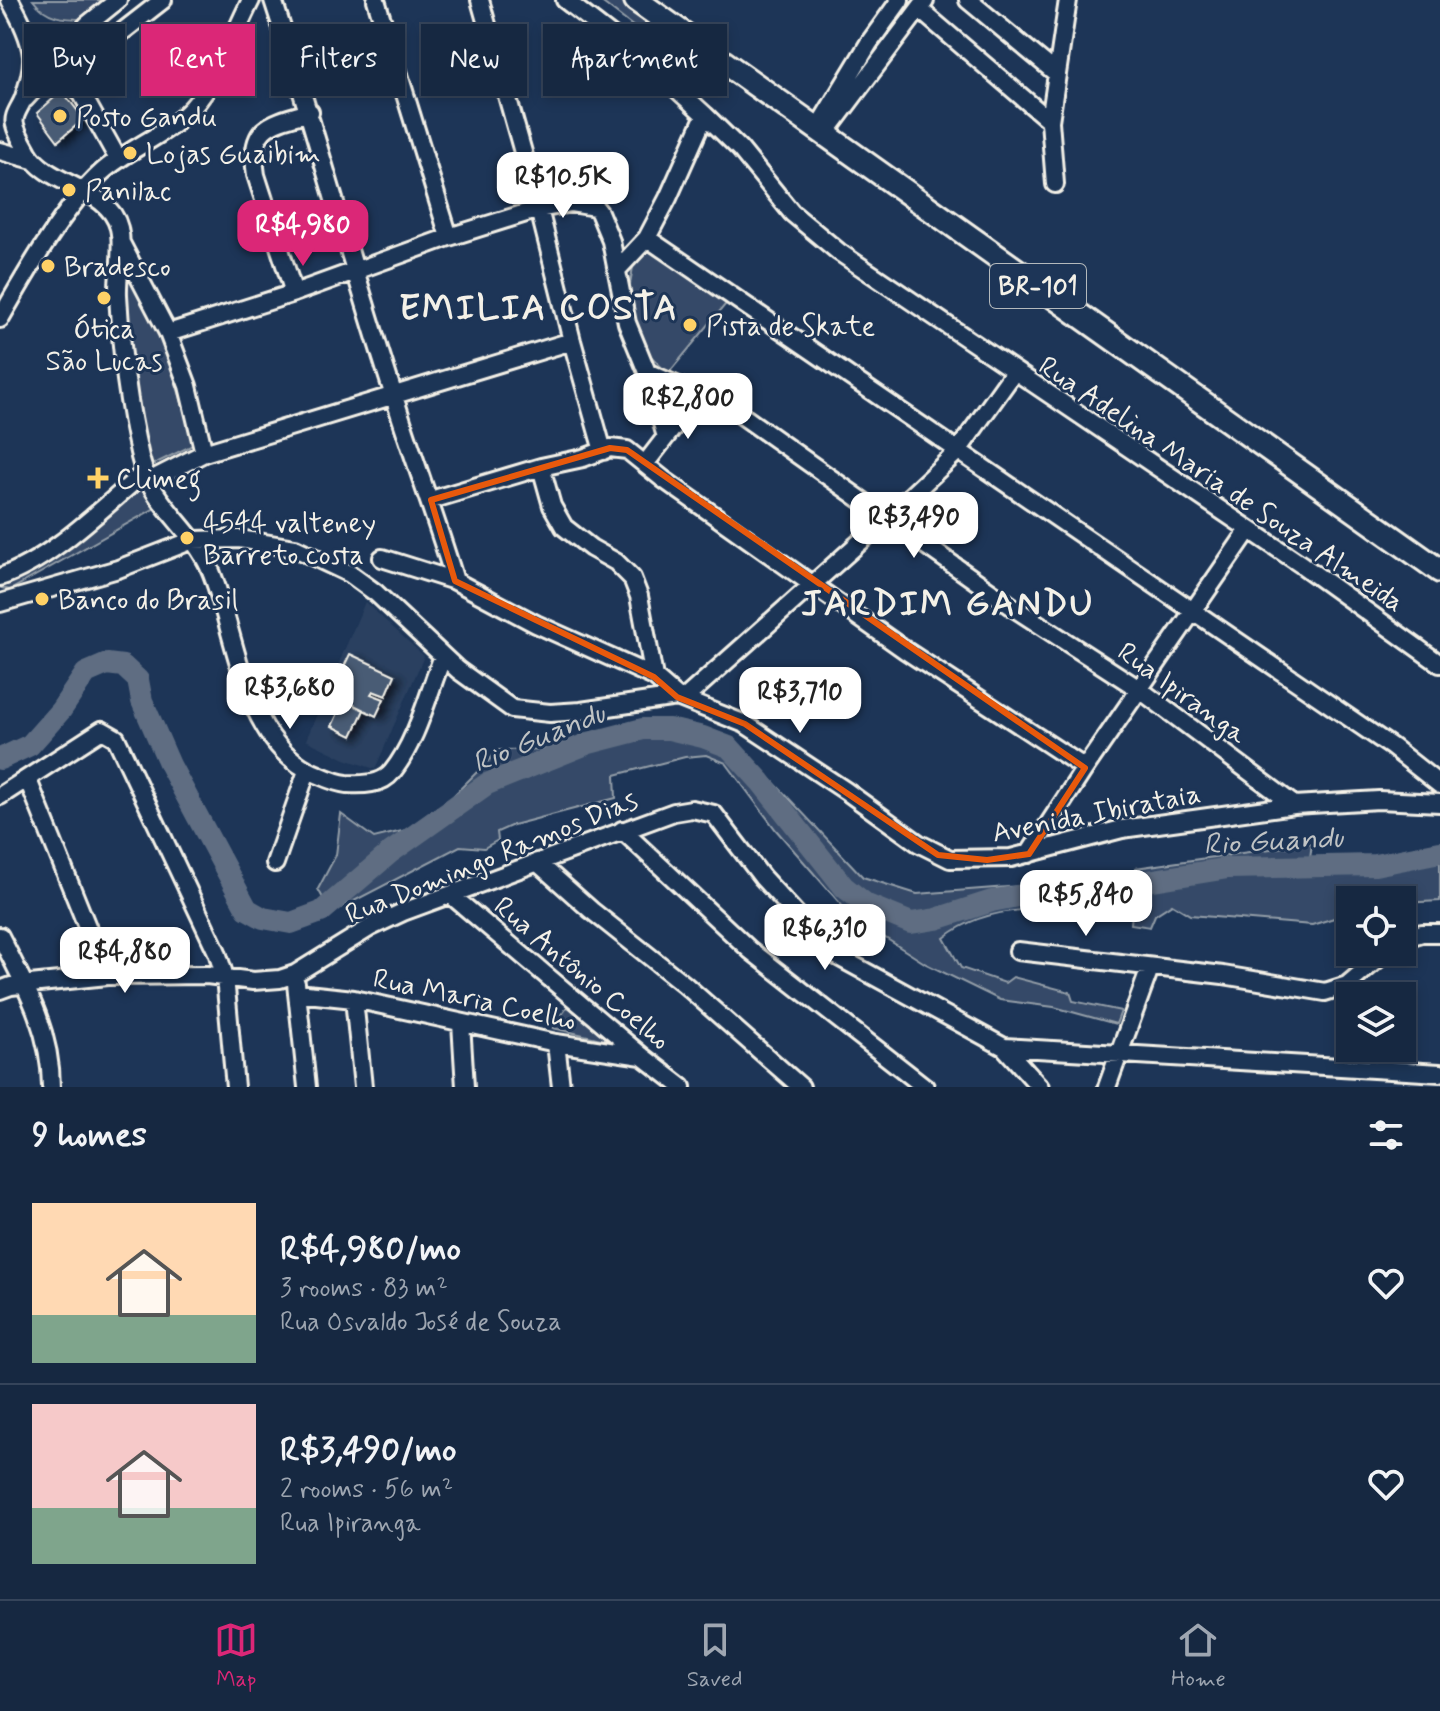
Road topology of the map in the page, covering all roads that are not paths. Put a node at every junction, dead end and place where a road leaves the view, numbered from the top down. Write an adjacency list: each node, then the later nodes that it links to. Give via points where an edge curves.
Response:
1 (10, 0): 14 (street)
2 (118, 0): 15 (street)
3 (163, 0): 16 (street)
4 (251, 0): 27 (street, via 193,107)
5 (273, 0): 21 (street)
6 (376, 0): 32 (street)
7 (480, 0): 31 (street)
8 (565, 0): 22 (street, Rua Adelina Maria de Souza Almeida)
9 (636, 0): 25 (highway, BR-101)
10 (968, 0): 17 (street)
11 (1068, 0): 17 (street)
12 (898, 3): 13 (street); 25 (street, via 869,43)
13 (919, 9): 23 (street); 25 (street)
14 (22, 23): 20 (street, via 32,56)
15 (91, 24)
16 (125, 30)
17 (1056, 73): 23 (street)
18 (28, 96): 20 (street)
19 (83, 96): 27 (street)
20 (23, 101): 24 (street)
21 (310, 112): 36 (street); 37 (street, via 273,123 256,139 253,155)
22 (705, 115): 33 (street); 42 (street, Rua Adelina Maria de Souza Almeida, via 792,213 827,243)
23 (1050, 121): 29 (street)
24 (7, 125): 28 (street)
25 (821, 132): 57 (highway, BR-101)
26 (0, 151): 28 (street)
27 (118, 159): 30 (street)
28 (33, 160): 30 (street)
29 (1055, 184)
30 (81, 192): 34 (street, via 112,214); 38 (street)
31 (539, 209): 32 (street); 35 (street, via 571,203 595,207); 40 (street)
32 (449, 237): 36 (street)
33 (647, 238): 35 (street); 47 (street)
34 (120, 241): 39 (street); 51 (street, via 122,332)
35 (617, 270): 41 (street, via 627,323)
36 (356, 271): 37 (street); 44 (street)
37 (294, 293): 39 (street)
38 (0, 319)
39 (168, 333): 48 (street)
40 (572, 341): 44 (street); 46 (street)
41 (647, 372): 43 (street, Rua Ipiranga); 45 (street)
42 (1014, 372): 47 (street); 54 (street, Rua Adelina Maria de Souza Almeida)
43 (699, 394): 45 (street); 53 (street, Rua Ipiranga, via 737,412)
44 (394, 397): 48 (street); 52 (street)
45 (666, 437): 49 (street)
46 (603, 451): 49 (street, via 622,448); 50 (street)
47 (957, 452): 53 (street); 62 (street)
48 (204, 453): 51 (street)
49 (645, 464): 60 (street)
50 (541, 467): 52 (street); 65 (street, via 564,527 632,578)
51 (146, 477): 55 (street, via 164,509); 58 (street, via 26,568)
52 (431, 500): 59 (street)
53 (888, 517): 60 (street); 66 (street, Rua Ipiranga)
54 (1248, 531): 62 (street); 64 (street, Rua Adelina Maria de Souza Almeida)
55 (193, 540): 61 (street, via 118,569); 63 (street, via 258,541 295,548 334,565 376,593); 69 (street, via 210,569 259,717 288,758)
56 (382, 558): 59 (street)
57 (1440, 571)
58 (0, 577)
59 (455, 581): 65 (street)
60 (813, 583): 67 (street); 68 (street)
61 (0, 603)
62 (1193, 614): 66 (street); 71 (street)
63 (443, 656): 67 (street, via 512,709 581,711); 69 (street, via 390,776 361,785)
64 (1440, 664)
65 (654, 677): 67 (street)
66 (1139, 689): 68 (street); 74 (street, Rua Ipiranga)
67 (680, 698): 76 (street, Avenida Ibirataia, via 745,724 938,855 987,860)
68 (1085, 768): 76 (street)
69 (307, 771): 78 (street)
70 (28, 780): 72 (street); 87 (street); 88 (street, via 102,730 116,738 199,910)
71 (1440, 785)
72 (0, 796)
73 (1440, 803): 74 (street, Avenida Ibirataia)
74 (1294, 805): 76 (street, Avenida Ibirataia, via 1122,829)
75 (622, 830): 77 (street, Rua Domingo Ramos Dias); 95 (street, Rua Domingo Ramos Dias, via 683,810 714,814 762,877 833,954); 107 (street, via 750,950)
76 (1029, 854)
77 (537, 862): 79 (street, Rua Domingo Ramos Dias); 106 (street)
78 (275, 863)
79 (452, 896): 86 (street, Rua Domingo Ramos Dias, via 371,927); 97 (street, Rua Antônio Coelho)
80 (1440, 933): 81 (street)
81 (1416, 935)
82 (0, 936): 89 (street)
83 (1018, 951): 85 (street)
84 (1369, 966): 85 (street, via 1347,985 1325,992)
85 (1150, 968): 96 (street)
86 (295, 974): 88 (street, via 268,981); 91 (street)
87 (107, 976): 88 (street); 89 (street)
88 (225, 977): 100 (street)
89 (25, 984): 90 (street); 99 (street, via 47,1042)
90 (0, 990)
91 (297, 993): 92 (street, Rua Maria Coelho); 101 (street)
92 (354, 999): 93 (street, Rua Maria Coelho); 102 (street)
93 (461, 1023): 94 (street, Rua Maria Coelho); 103 (street)
94 (556, 1043): 97 (street, Rua Maria Coelho); 104 (street)
95 (1004, 1047): 96 (street); 108 (street)
96 (1120, 1053): 98 (street); 109 (street)
97 (642, 1056): 105 (street, Rua Antônio Coelho)
98 (1440, 1073)
99 (51, 1087)
100 (235, 1087)
101 (307, 1087)
102 (363, 1087)
103 (465, 1087)
104 (561, 1087)
105 (682, 1087)
106 (801, 1087)
107 (925, 1087)
108 (1040, 1087)
109 (1107, 1087)

